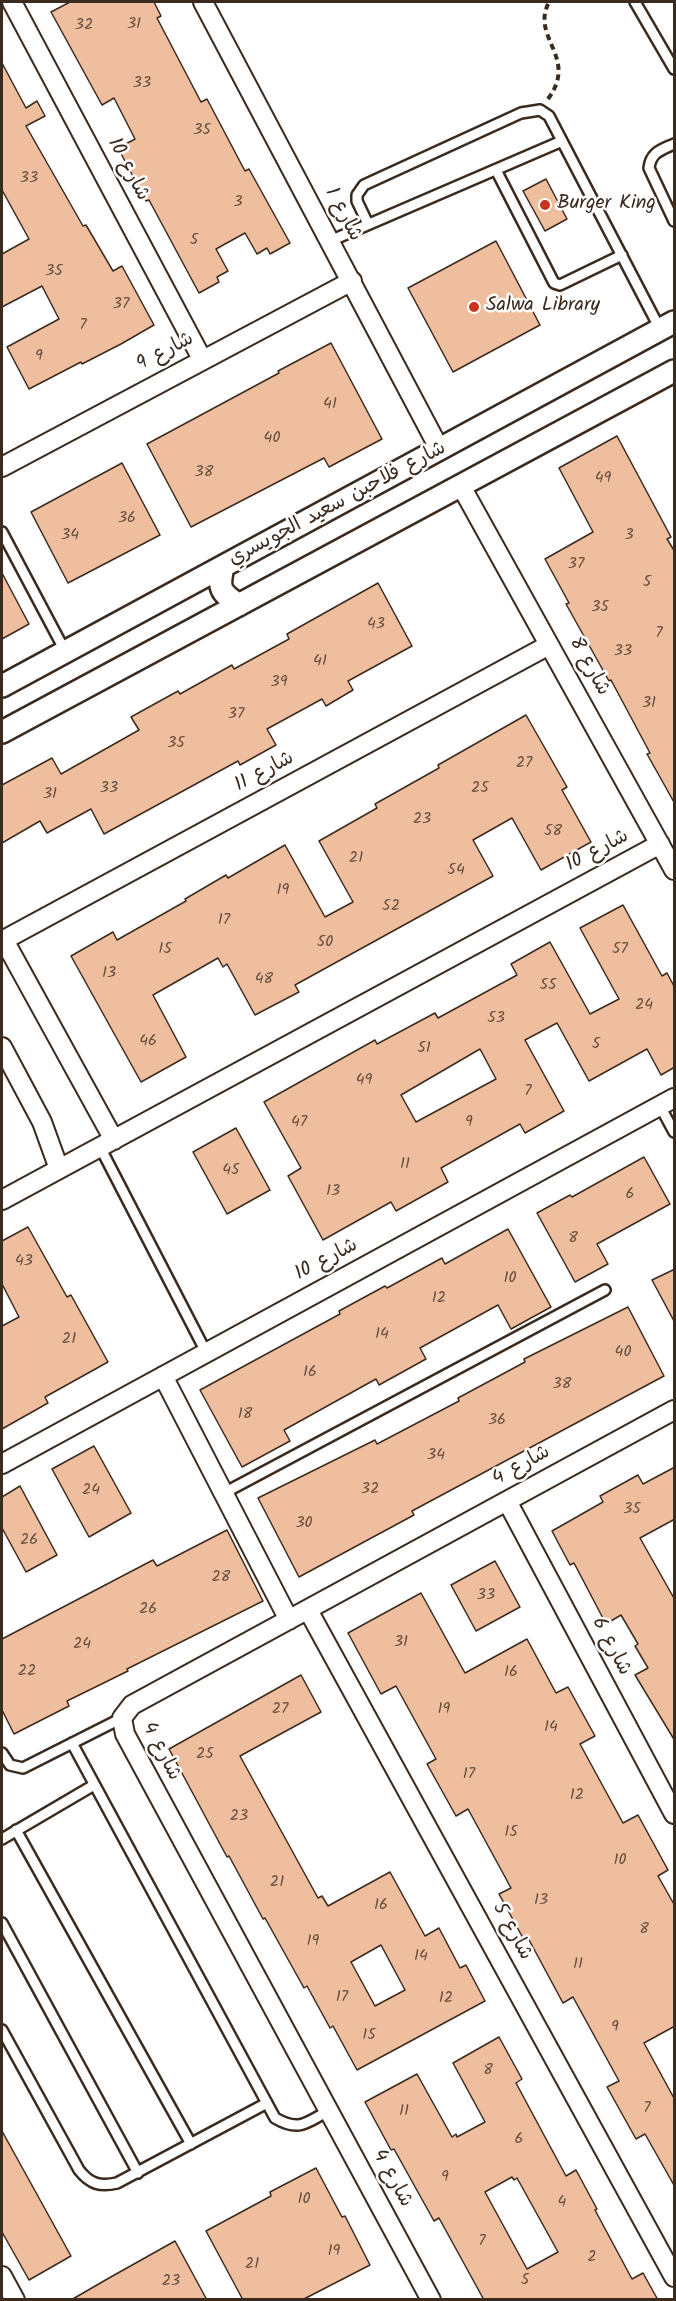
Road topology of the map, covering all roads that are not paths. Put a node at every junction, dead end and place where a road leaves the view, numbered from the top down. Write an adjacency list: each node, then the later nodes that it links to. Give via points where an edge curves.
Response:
1 (12, 2): 14 (street, شارع 10)
2 (203, 2): 10 (street, شارع 1)
3 (635, 2): 4 (lane)
4 (675, 69)
5 (562, 141): 7 (lane); 9 (lane, via 549,116 540,110 521,113 364,185 357,201); 11 (lane)
6 (675, 144): 8 (lane, via 655,153 649,168)
7 (496, 170): 9 (lane); 11 (lane, via 554,283 560,285)
8 (675, 221)
9 (368, 224): 10 (lane)
10 (330, 240): 12 (street, شارع 1)
11 (622, 255): 13 (lane)
12 (352, 281): 14 (street, شارع 9); 16 (street, شارع 1)
13 (668, 325): 16 (street, شارع فلاحبن سعيد الجويسري)
14 (202, 359): 17 (street, شارع 9)
15 (675, 371): 18 (street, شارع فلاحبن سعيد الجويسري)
16 (440, 450): 20 (street, شارع فلاحبن سعيد الجويسري)
17 (4, 460)
18 (461, 486): 21 (street, شارع فلاحبن سعيد الجويسري); 22 (street, شارع 8)
19 (2, 532): 23 (lane)
20 (223, 567): 21 (street, via 219,583 223,594); 23 (street, شارع فلاحبن سعيد الجويسري)
21 (239, 605): 25 (street, شارع فلاحبن سعيد الجويسري)
22 (549, 645): 26 (street, شارع 8); 28 (street, شارع 11)
23 (65, 651): 24 (street, شارع فلاحبن سعيد الجويسري)
24 (2, 686)
25 (2, 732)
26 (660, 843): 27 (street, شارع 8); 32 (street, شارع 10)
27 (675, 870)
28 (3, 941): 32 (street)
29 (2, 1047): 33 (street, via 42,1122)
30 (667, 1102): 31 (lane); 36 (street, شارع 10)
31 (675, 1132)
32 (107, 1144): 33 (street, شارع 10); 36 (lane)
33 (59, 1169): 34 (street, شارع 10)
34 (2, 1200)
35 (605, 1290): 40 (lane)
36 (206, 1353): 37 (street, شارع 10)
37 (163, 1376): 39 (street, شارع 10); 40 (street)
38 (675, 1410): 41 (street, شارع 4)
39 (2, 1464)
40 (224, 1493): 43 (street)
41 (507, 1502): 42 (street, شارع 4); 48 (street, شارع 6)
42 (308, 1610): 43 (street, شارع 4); 57 (street, شارع 5)
43 (289, 1620): 44 (street, شارع 4, via 132,1704)
44 (122, 1718): 45 (lane); 54 (street, شارع 4, via 124,1734)
45 (72, 1743): 46 (lane, via 22,1768 10,1765); 47 (lane)
46 (2, 1753)
47 (94, 1785): 49 (lane); 53 (lane)
48 (675, 1815)
49 (15, 1830): 50 (lane); 55 (lane)
50 (2, 1839)
51 (2, 1923): 56 (lane)
52 (3, 2035): 56 (lane, via 86,2179 106,2186)
53 (267, 2103): 54 (lane, via 274,2118 287,2125 303,2125); 55 (lane)
54 (328, 2111): 58 (street, شارع 4)
55 (190, 2144): 56 (lane)
56 (138, 2173)
57 (675, 2277)
58 (427, 2298)

